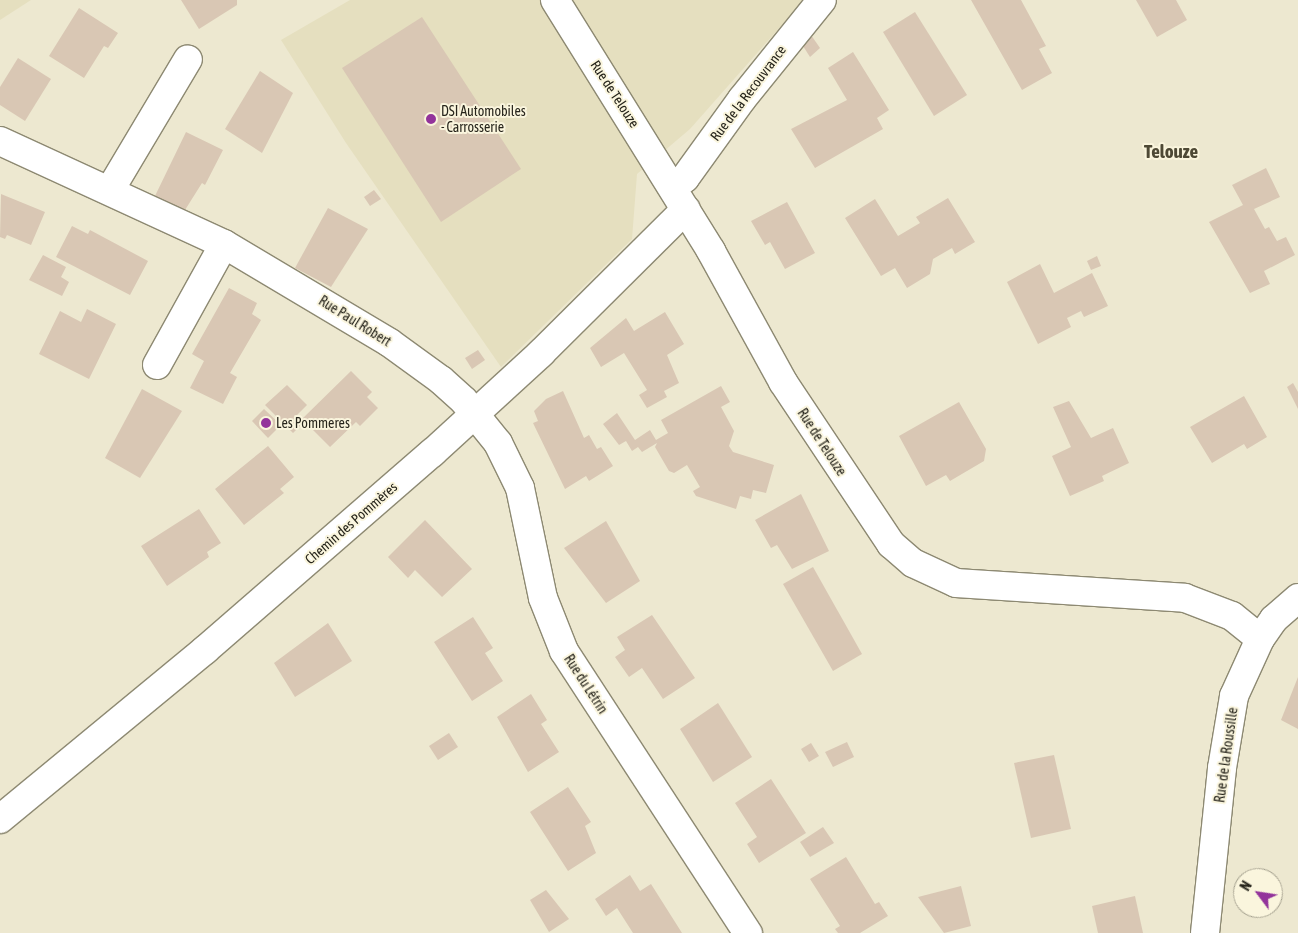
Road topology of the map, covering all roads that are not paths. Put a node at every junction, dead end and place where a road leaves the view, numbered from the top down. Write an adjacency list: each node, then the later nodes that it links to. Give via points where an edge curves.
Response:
1 (555, 0): 6 (street, Rue de Telouze)
2 (822, 0): 6 (street, Rue de la Recouvrance, via 747,92 685,178)
3 (188, 59): 5 (street)
4 (0, 141): 5 (street, Rue Paul Robert)
5 (110, 190): 7 (street, Rue Paul Robert)
6 (680, 198): 9 (street, Chemin des Pommères); 11 (street, Rue de Telouze, via 783,382 876,524 891,544 914,563 956,583 978,588 1185,598 1232,616)
7 (224, 244): 8 (street); 9 (street, Rue Paul Robert, via 390,343 441,380)
8 (156, 365)
9 (475, 414): 12 (street, Chemin des Pommères, via 206,650); 13 (street, Rue du Létrin, via 498,443 520,488 543,598 564,651)
10 (1298, 598): 11 (street, Rue de la Roussille, via 1274,619)
11 (1260, 639): 14 (street, Rue de la Roussille, via 1234,696 1222,768)
12 (0, 819)
13 (748, 933)
14 (1206, 933)

